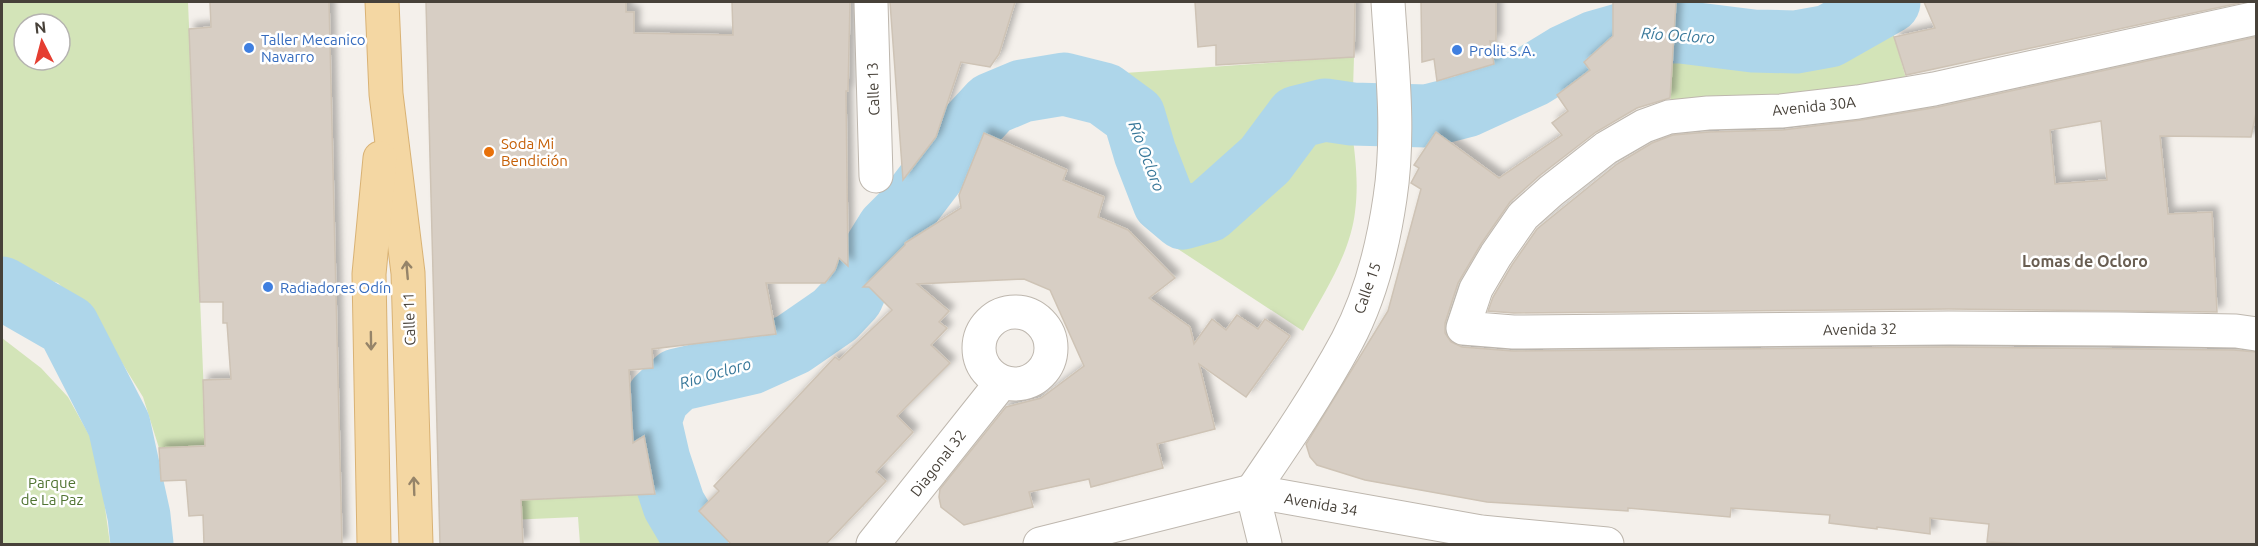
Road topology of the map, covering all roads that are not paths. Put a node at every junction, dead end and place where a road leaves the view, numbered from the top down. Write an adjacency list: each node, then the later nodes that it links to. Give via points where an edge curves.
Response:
1 (382, 2): 5 (main road, Calle 11)
2 (871, 2): 6 (street, Calle 13)
3 (1388, 2): 10 (street, Calle 15, via 1394,144 1382,242 1347,340)
4 (2256, 18): 7 (street, Avenida 30A, via 1912,93 1781,111 1679,116 1644,126 1606,148 1523,216 1476,289)
5 (386, 94): 11 (main road, Calle 11, one-way to 11, via 369,274); 12 (main road, Calle 11, one-way to 5, via 408,273)
6 (876, 176)
7 (1463, 328): 8 (street, Avenida 32, via 1513,332 1949,328)
8 (2256, 334)
9 (1002, 382): 13 (street, Diagonal 32)
10 (1251, 492): 14 (street, Avenida 34); 15 (street); 16 (street, Avenida 34, via 1481,531)
11 (374, 544)
12 (416, 544)
13 (873, 544)
14 (1040, 544)
15 (1265, 544)
16 (1607, 544)

